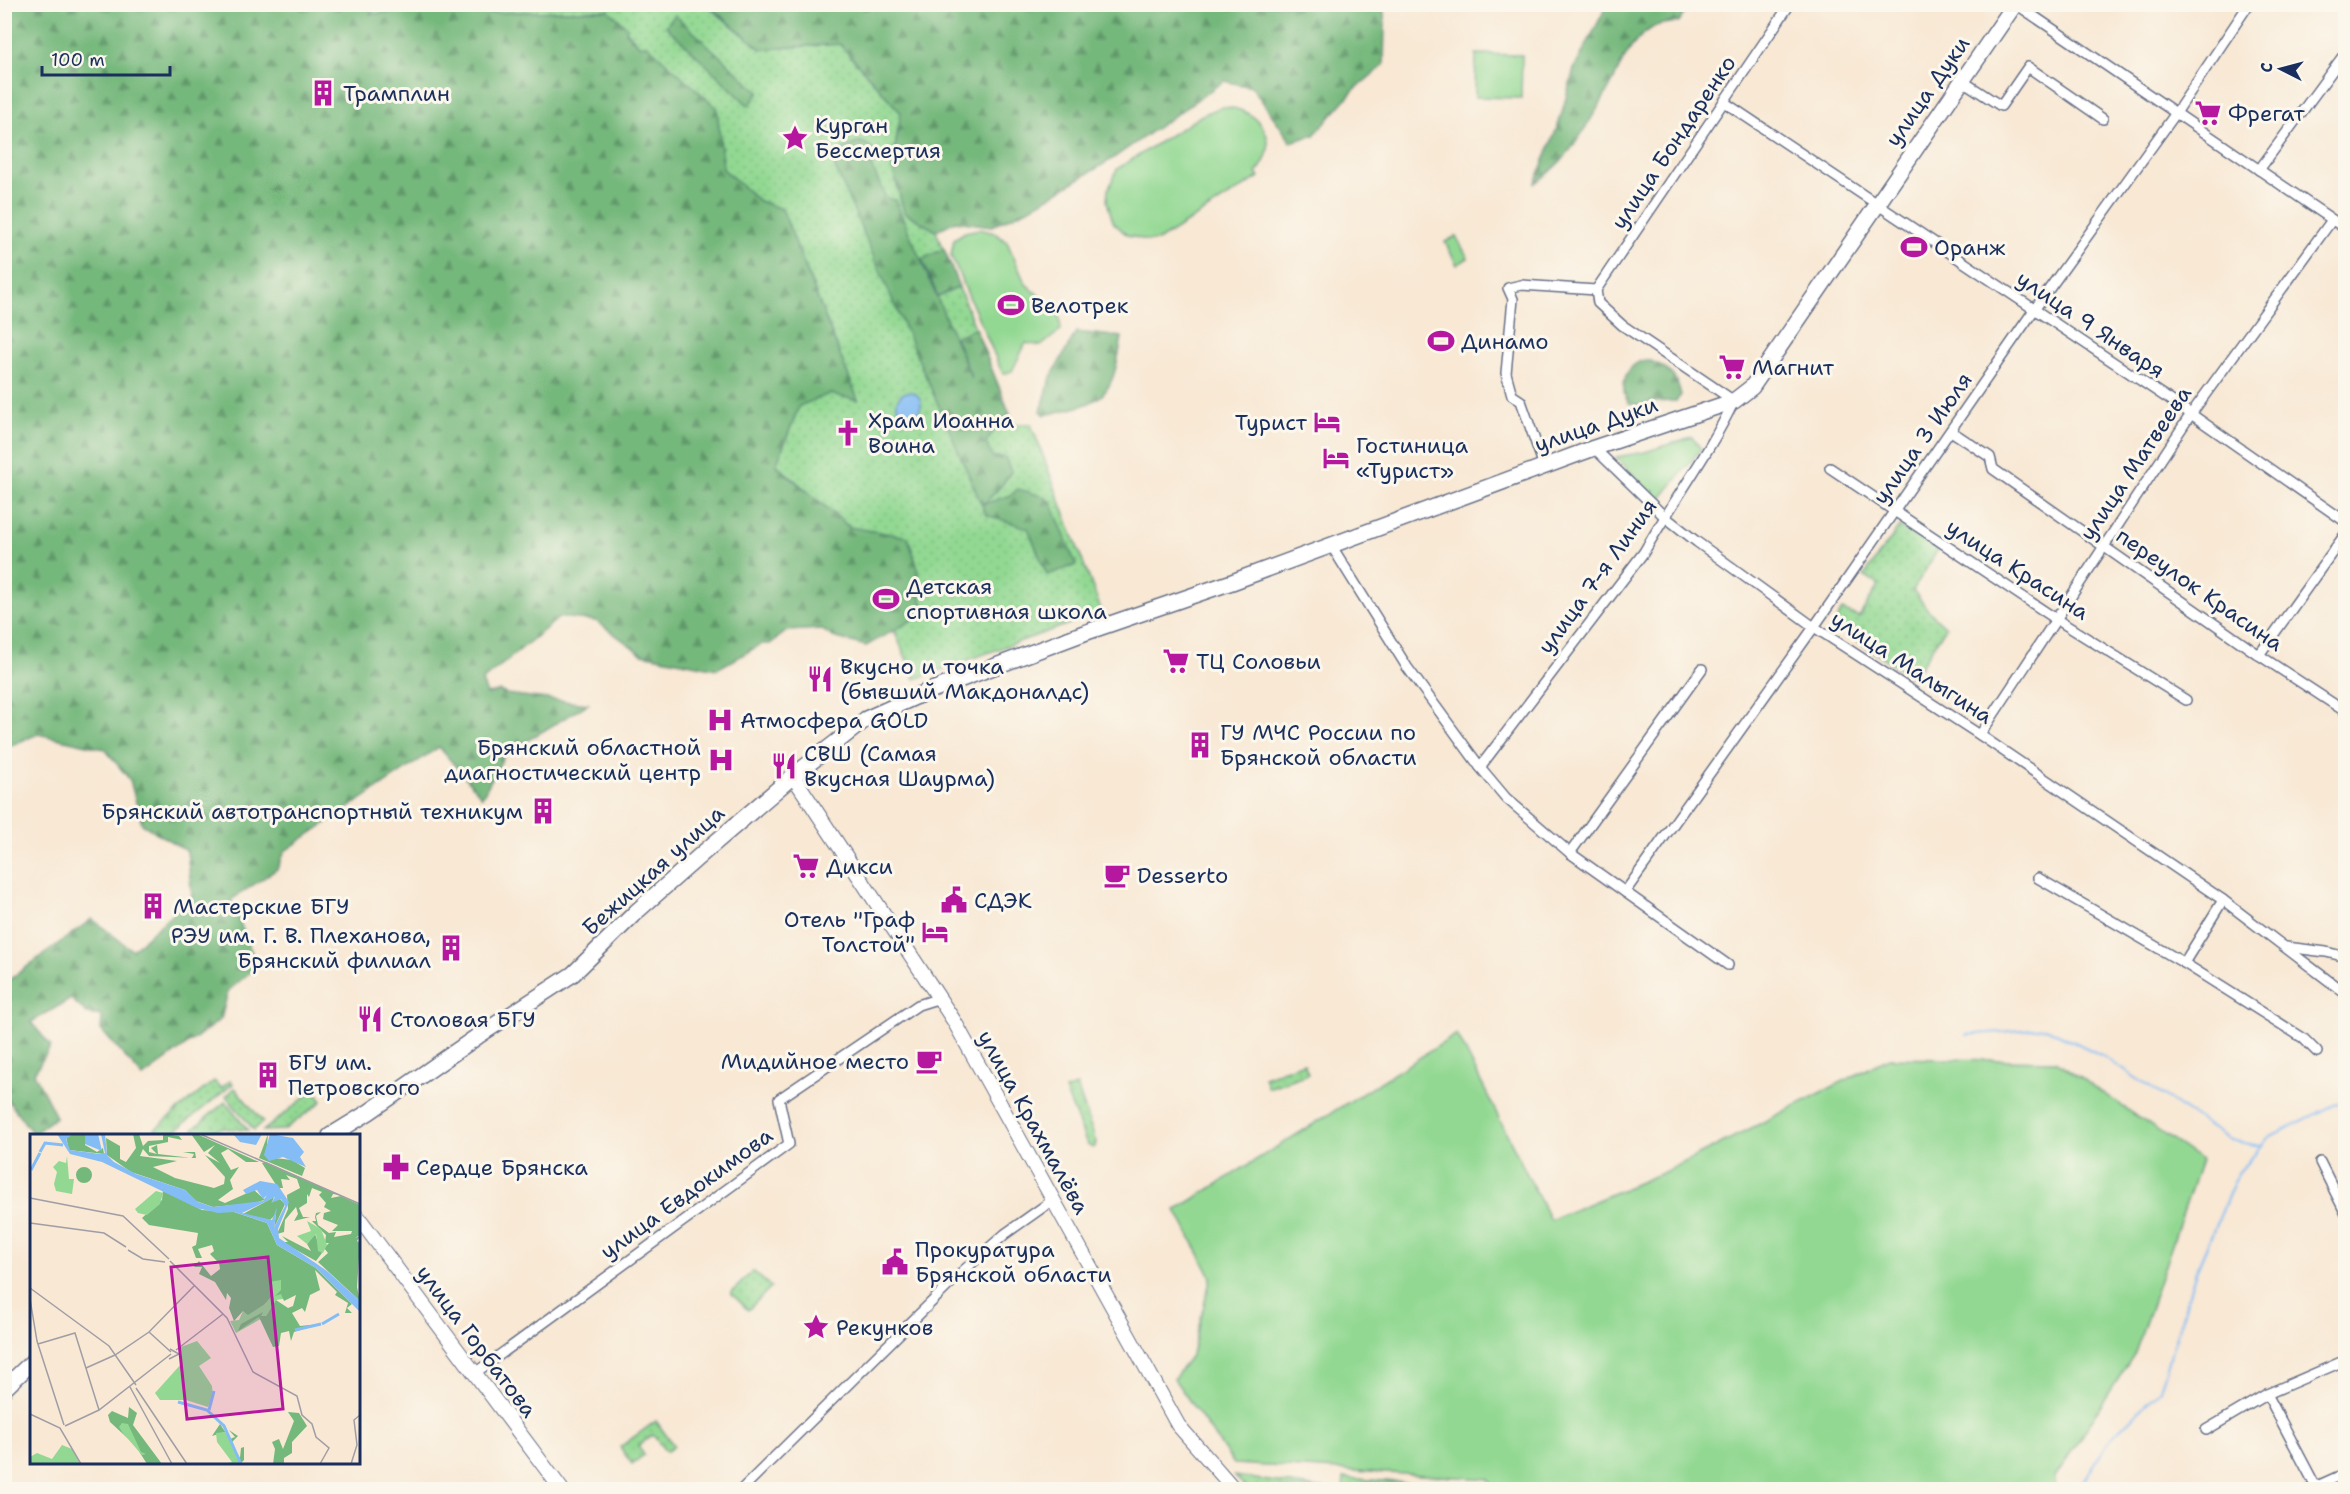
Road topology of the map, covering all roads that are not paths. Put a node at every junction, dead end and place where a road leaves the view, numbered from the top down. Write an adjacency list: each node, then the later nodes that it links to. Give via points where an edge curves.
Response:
1 (1790, 4): 6 (street, улица Бондаренко)
2 (2016, 4): 5 (main road, улица Дуки); 7 (street)
3 (2249, 4): 7 (street, улица 3 Июля)
4 (2346, 51): 9 (street)
5 (1961, 81): 8 (street, via 2001,106 2028,67); 10 (main road, улица Дуки)
6 (1724, 102): 10 (street, улица 9 Января); 13 (street, улица Бондаренко)
7 (2175, 113): 9 (street); 14 (street, улица 3 Июля)
8 (2103, 119)
9 (2259, 170): 11 (street)
10 (1877, 203): 14 (street, улица 9 Января); 15 (main road, улица Дуки, via 1752,387)
11 (2332, 220): 12 (street); 16 (street, улица Матвеева)
12 (2346, 229)
13 (1596, 290): 15 (street, via 1598,303 1622,325); 19 (street, via 1521,285 1508,288 1513,299 1506,373 1512,395 1521,400)
14 (2034, 310): 16 (street, улица 9 Января); 17 (street, улица 3 Июля)
15 (1734, 401): 18 (main road, улица Дуки); 22 (street, улица 7-я Линия, via 1704,459)
16 (2191, 414): 23 (street, улица 9 Января); 26 (street, улица Матвеева)
17 (1951, 431): 21 (street, улица 3 Июля); 26 (street, переулок Красина, via 1990,457 1993,469)
18 (1594, 447): 19 (main road, улица Дуки); 22 (street, улица Малыгина)
19 (1544, 466): 25 (main road, улица Дуки)
20 (1830, 468): 21 (street, улица Красина)
21 (1895, 511): 27 (street, улица Красина); 28 (street, улица 3 Июля)
22 (1664, 516): 28 (street, улица Малыгина); 35 (street, улица 7-я Линия, via 1644,552)
23 (2346, 522)
24 (2346, 533): 29 (street)
25 (1330, 545): 30 (main road, улица Дуки); 35 (street, via 1407,667)
26 (2103, 545): 27 (street, улица Матвеева); 29 (street, переулок Красина)
27 (2056, 619): 32 (street, улица Красина); 34 (street, улица Матвеева)
28 (1814, 627): 34 (street, улица Малыгина); 39 (street, улица 3 Июля)
29 (2259, 656): 33 (street, переулок Красина)
30 (1017, 659): 36 (main road, Бежицкая улица, via 866,719)
31 (1702, 669): 37 (street)
32 (2186, 700)
33 (2346, 712)
34 (1980, 735): 40 (street, улица Малыгина)
35 (1480, 767): 37 (street, via 1512,804)
36 (794, 776): 46 (main road, улица Крахмалёва); 48 (main road, Бежицкая улица, via 636,912 573,974)
37 (1570, 853): 39 (street)
38 (2038, 878): 43 (street)
39 (1625, 892): 44 (street)
40 (2223, 900): 41 (street, улица Малыгина); 43 (street)
41 (2284, 946): 42 (street, улица Малыгина); 45 (street, улица Малыгина)
42 (2345, 957)
43 (2184, 963): 47 (street, via 2302,1038)
44 (1728, 965)
45 (2346, 994)
46 (940, 998): 50 (main road, улица Крахмалёва); 56 (street, улица Евдокимова, via 918,1005 779,1099 789,1144)
47 (2317, 1052)
48 (333, 1134)
49 (2320, 1162): 51 (street)
50 (1053, 1200): 64 (street, via 1005,1234 963,1271); 65 (main road, улица Крахмалёва, via 1178,1425)
51 (2346, 1214)
52 (360, 1220): 56 (main road, улица Горбатова)
53 (30, 1355): 57 (main road)
54 (2346, 1360): 59 (street)
55 (30, 1364): 58 (main road)
56 (475, 1373): 63 (main road, улица Горбатова)
57 (4, 1379)
58 (4, 1389)
59 (2267, 1394): 60 (street); 62 (street)
60 (2206, 1430)
61 (2346, 1473): 62 (street)
62 (2311, 1487)
63 (562, 1490)
64 (741, 1490)
65 (1235, 1490)

